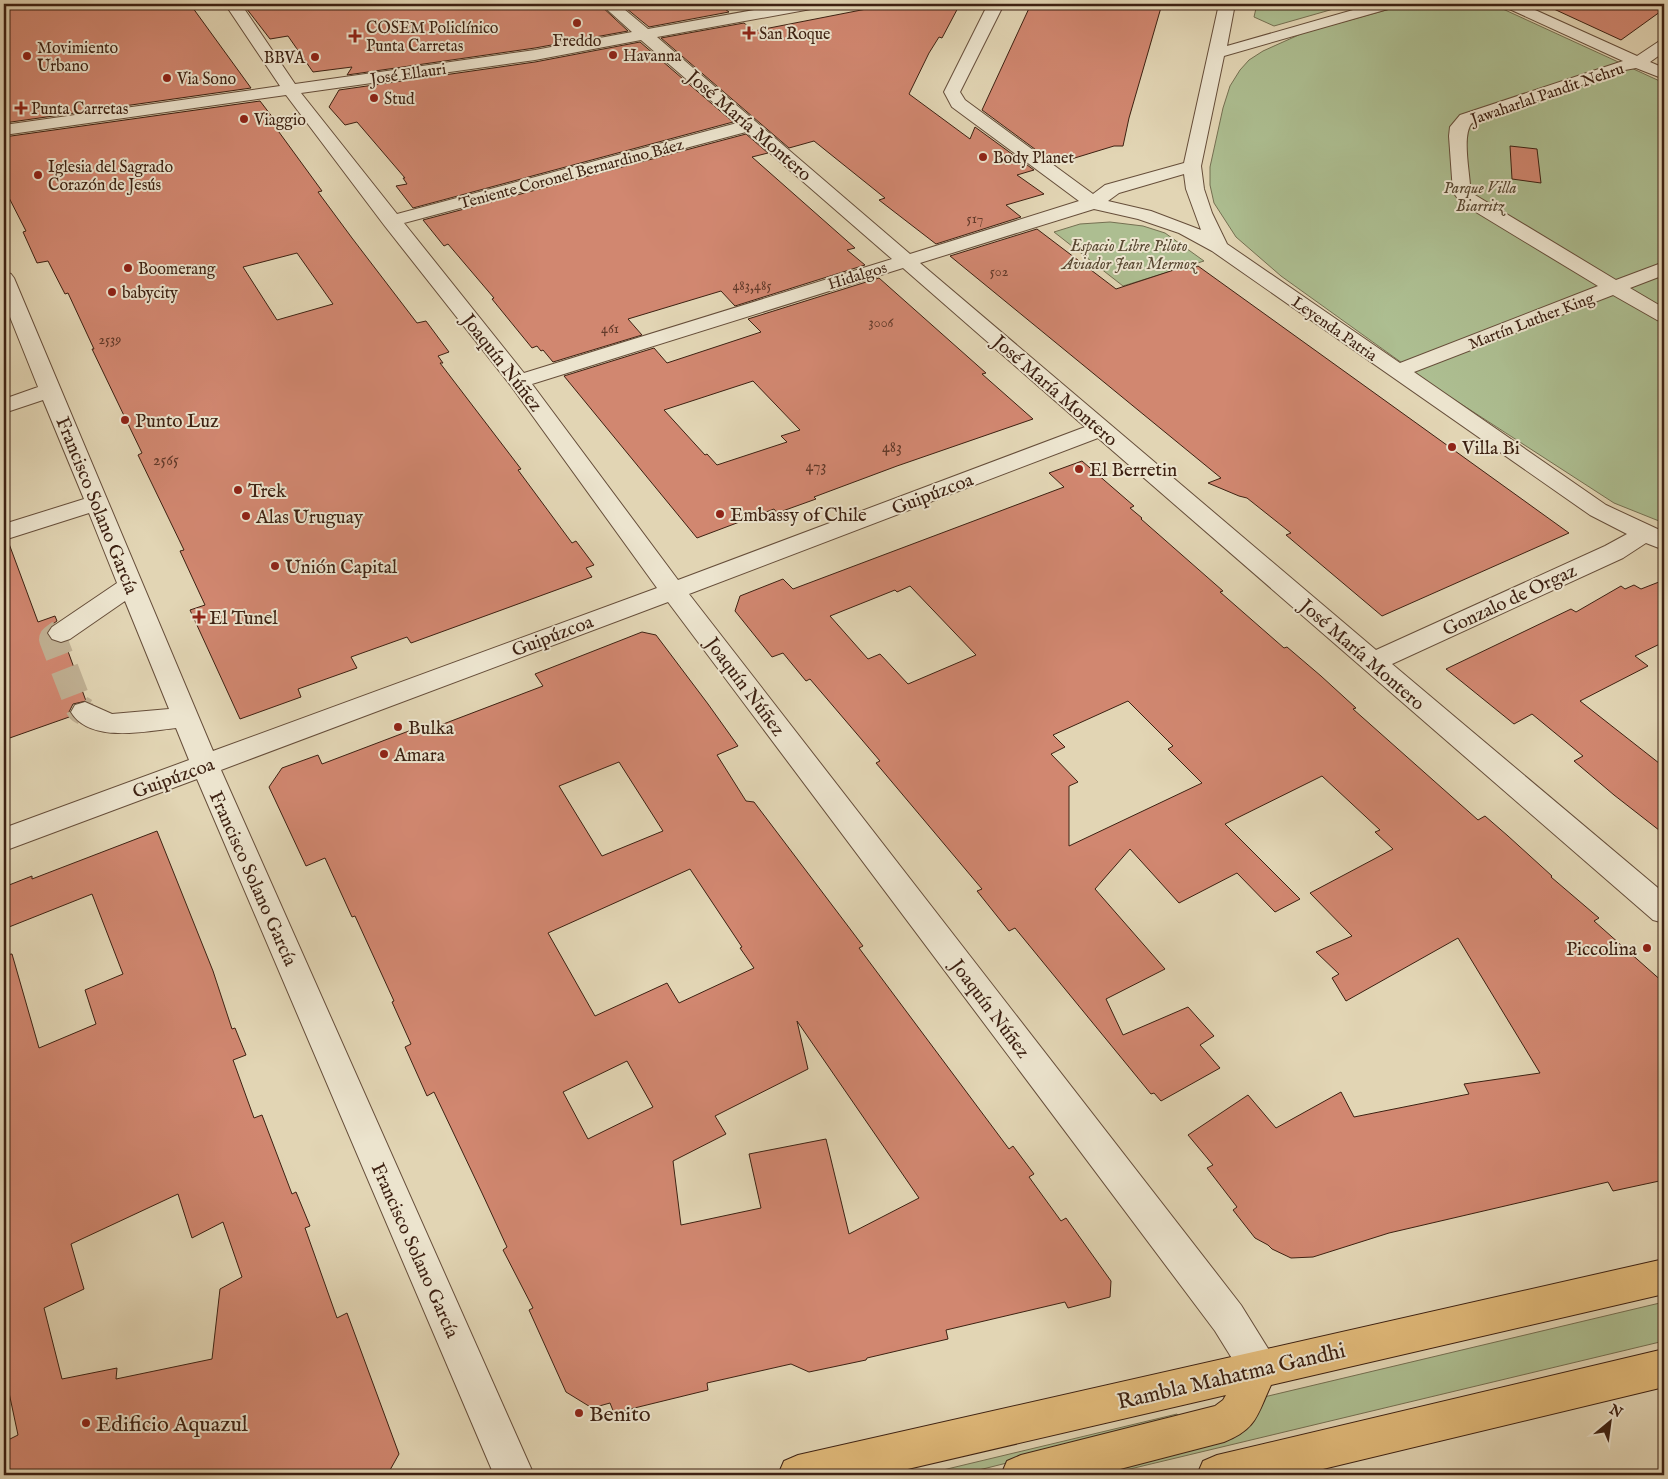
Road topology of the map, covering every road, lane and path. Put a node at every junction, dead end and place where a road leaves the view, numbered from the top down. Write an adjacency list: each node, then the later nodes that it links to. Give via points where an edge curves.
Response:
1 (233, 4): 13 (street, Joaquín Núñez)
2 (609, 4): 8 (street, José María Montero)
3 (811, 4): 8 (street, José Ellauri)
4 (996, 4): 17 (street, via 953,87 954,98)
5 (1227, 4): 10 (street, Leyenda Patria)
6 (1390, 4): 10 (street)
7 (1510, 4): 11 (street)
8 (646, 35): 13 (street, José Ellauri, via 535,55); 14 (street, José María Montero)
9 (1664, 45): 11 (street)
10 (1218, 53): 16 (street, Leyenda Patria)
11 (1639, 62): 12 (street); 23 (street, Jawaharlal Pandit Nehru, via 1466,119 1459,127 1462,192 1468,199)
12 (1664, 74)
13 (291, 90): 15 (street, José Ellauri); 18 (street, Joaquín Núñez)
14 (751, 125): 18 (street, Teniente Coronel Bernardino Báez); 20 (street, José María Montero)
15 (4, 130)
16 (1192, 166): 17 (street, Hidalgos, via 1112,190); 19 (street, Leyenda Patria, via 1195,189)
17 (1093, 203): 19 (street, via 1152,218); 20 (street, Hidalgos)
18 (391, 221): 26 (street, Joaquín Núñez)
19 (1219, 247): 25 (street, Leyenda Patria)
20 (906, 260): 26 (street, Hidalgos); 29 (street, José María Montero)
21 (1664, 268): 23 (street, Martín Luther King)
22 (4, 278): 27 (street, Francisco Solano García)
23 (1616, 288): 24 (street, Jawaharlal Pandit Nehru); 25 (street, Martín Luther King)
24 (1664, 316)
25 (1397, 371): 32 (street, Leyenda Patria, via 1598,510)
26 (519, 381): 34 (street, Joaquín Núñez)
27 (51, 390): 28 (street); 30 (street, Francisco Solano García)
28 (4, 406)
29 (1101, 429): 34 (street, Guipúzcoa); 36 (street, José María Montero)
30 (97, 503): 31 (street); 33 (street, Francisco Solano García)
31 (4, 532)
32 (1654, 538): 36 (street, Gonzalo de Orgaz, via 1614,552)
33 (131, 585): 35 (street); 38 (street, Francisco Solano García)
34 (673, 591): 39 (street, Guipúzcoa); 43 (street, Joaquín Núñez, via 1222,1310)
35 (61, 633)
36 (1372, 662): 41 (street, José María Montero)
37 (85, 712): 38 (street, via 108,724)
38 (185, 718): 39 (street, Francisco Solano García)
39 (205, 766): 40 (street, Guipúzcoa); 45 (street, Francisco Solano García)
40 (4, 840)
41 (1664, 911)
42 (1664, 1276): 43 (main road, Rambla Mahatma Gandhi)
43 (1259, 1368): 46 (main road, Rambla Mahatma Gandhi); 47 (main road, via 1237,1414 1224,1423)
44 (1664, 1368): 48 (main road)
45 (514, 1475)
46 (798, 1475)
47 (1021, 1475)
48 (1217, 1475)

